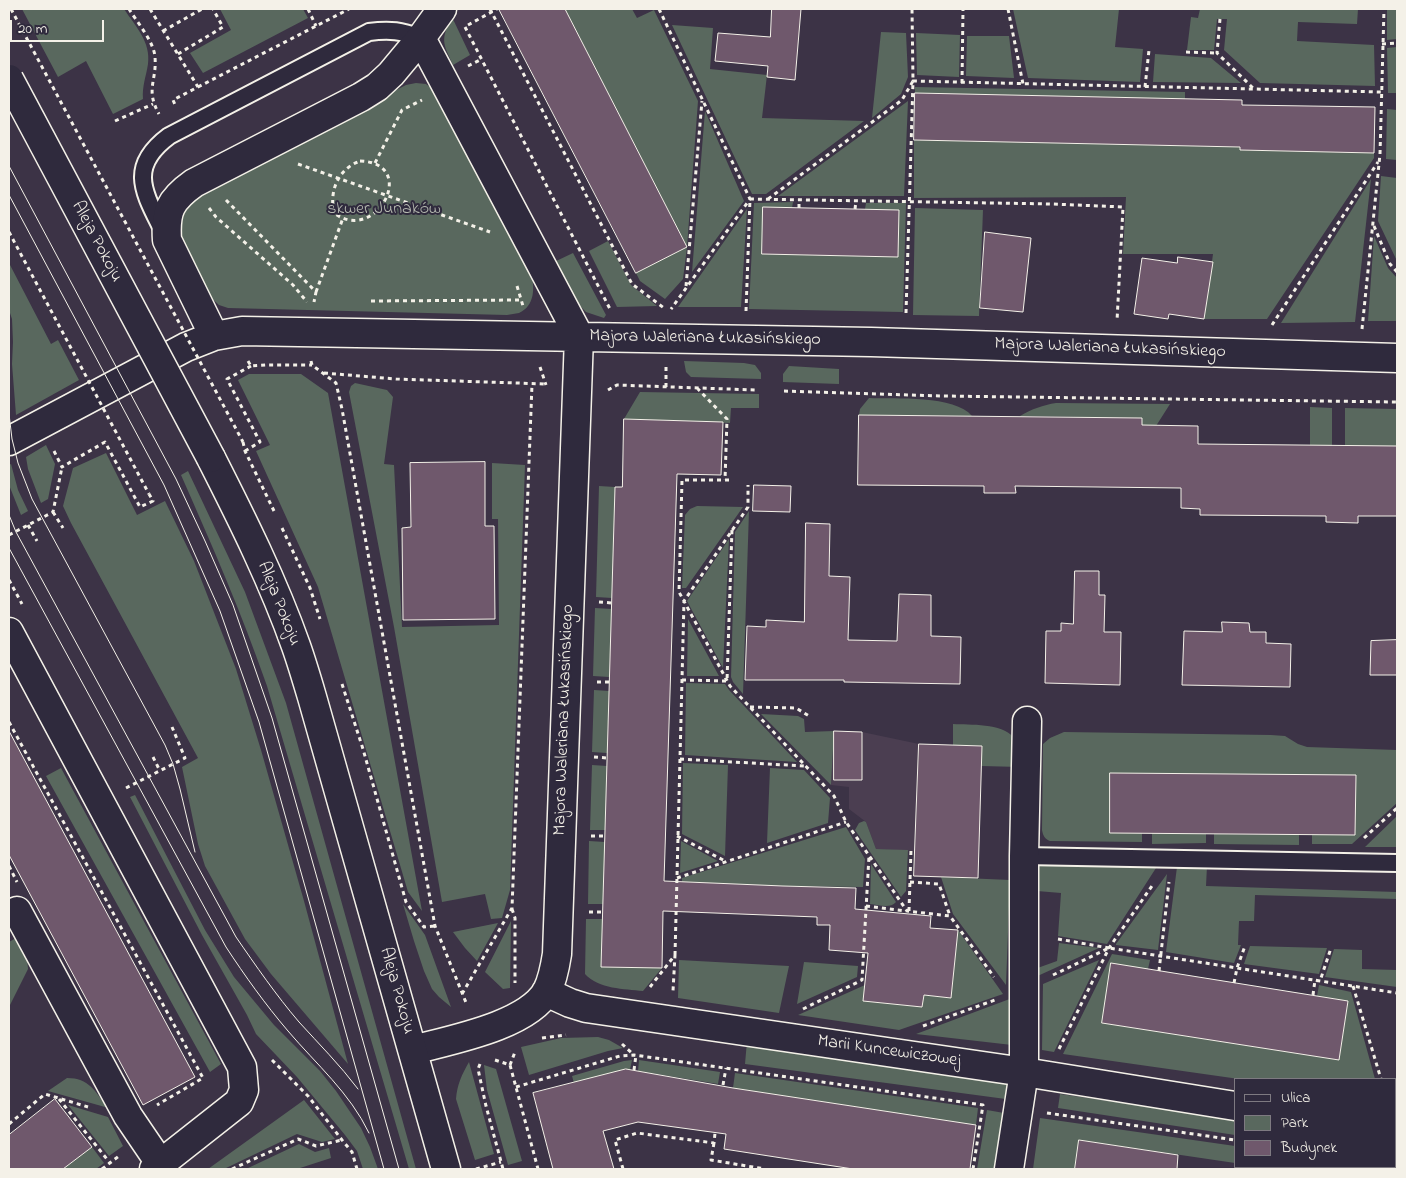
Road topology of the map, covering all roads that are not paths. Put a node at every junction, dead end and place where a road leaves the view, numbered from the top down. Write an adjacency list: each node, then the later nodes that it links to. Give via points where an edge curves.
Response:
1 (452, 15): 2 (street)
2 (421, 38): 4 (street, via 377,87 180,193 166,223); 4 (lane, via 386,30 369,32 158,144 149,154 142,183); 6 (street)
3 (9, 79): 15 (street, Aleja Pokoju, bridge, via 211,458 273,589 312,697)
4 (167, 240): 5 (street)
5 (214, 336): 6 (street, via 242,331); 8 (street, via 186,347)
6 (579, 336): 7 (street, Majora Waleriana Łukasińskiego); 14 (street, Majora Waleriana Łukasińskiego, via 557,954 554,974)
7 (1397, 358)
8 (9, 441)
9 (9, 632): 18 (street, via 242,1067 244,1090 239,1102)
10 (1027, 720): 11 (street)
11 (1024, 856): 12 (lane); 16 (street)
12 (1397, 863)
13 (17, 911): 18 (street)
14 (546, 992): 15 (street, Majora Waleriana Łukasińskiego, via 518,1017 498,1026); 16 (street, Marii Kuncewiczowej, via 586,1008)
15 (413, 1050): 19 (street, Aleja Pokoju)
16 (1024, 1072): 17 (street, Marii Kuncewiczowej); 20 (street)
17 (1234, 1106)
18 (159, 1168)
19 (446, 1169)
20 (1009, 1169)

